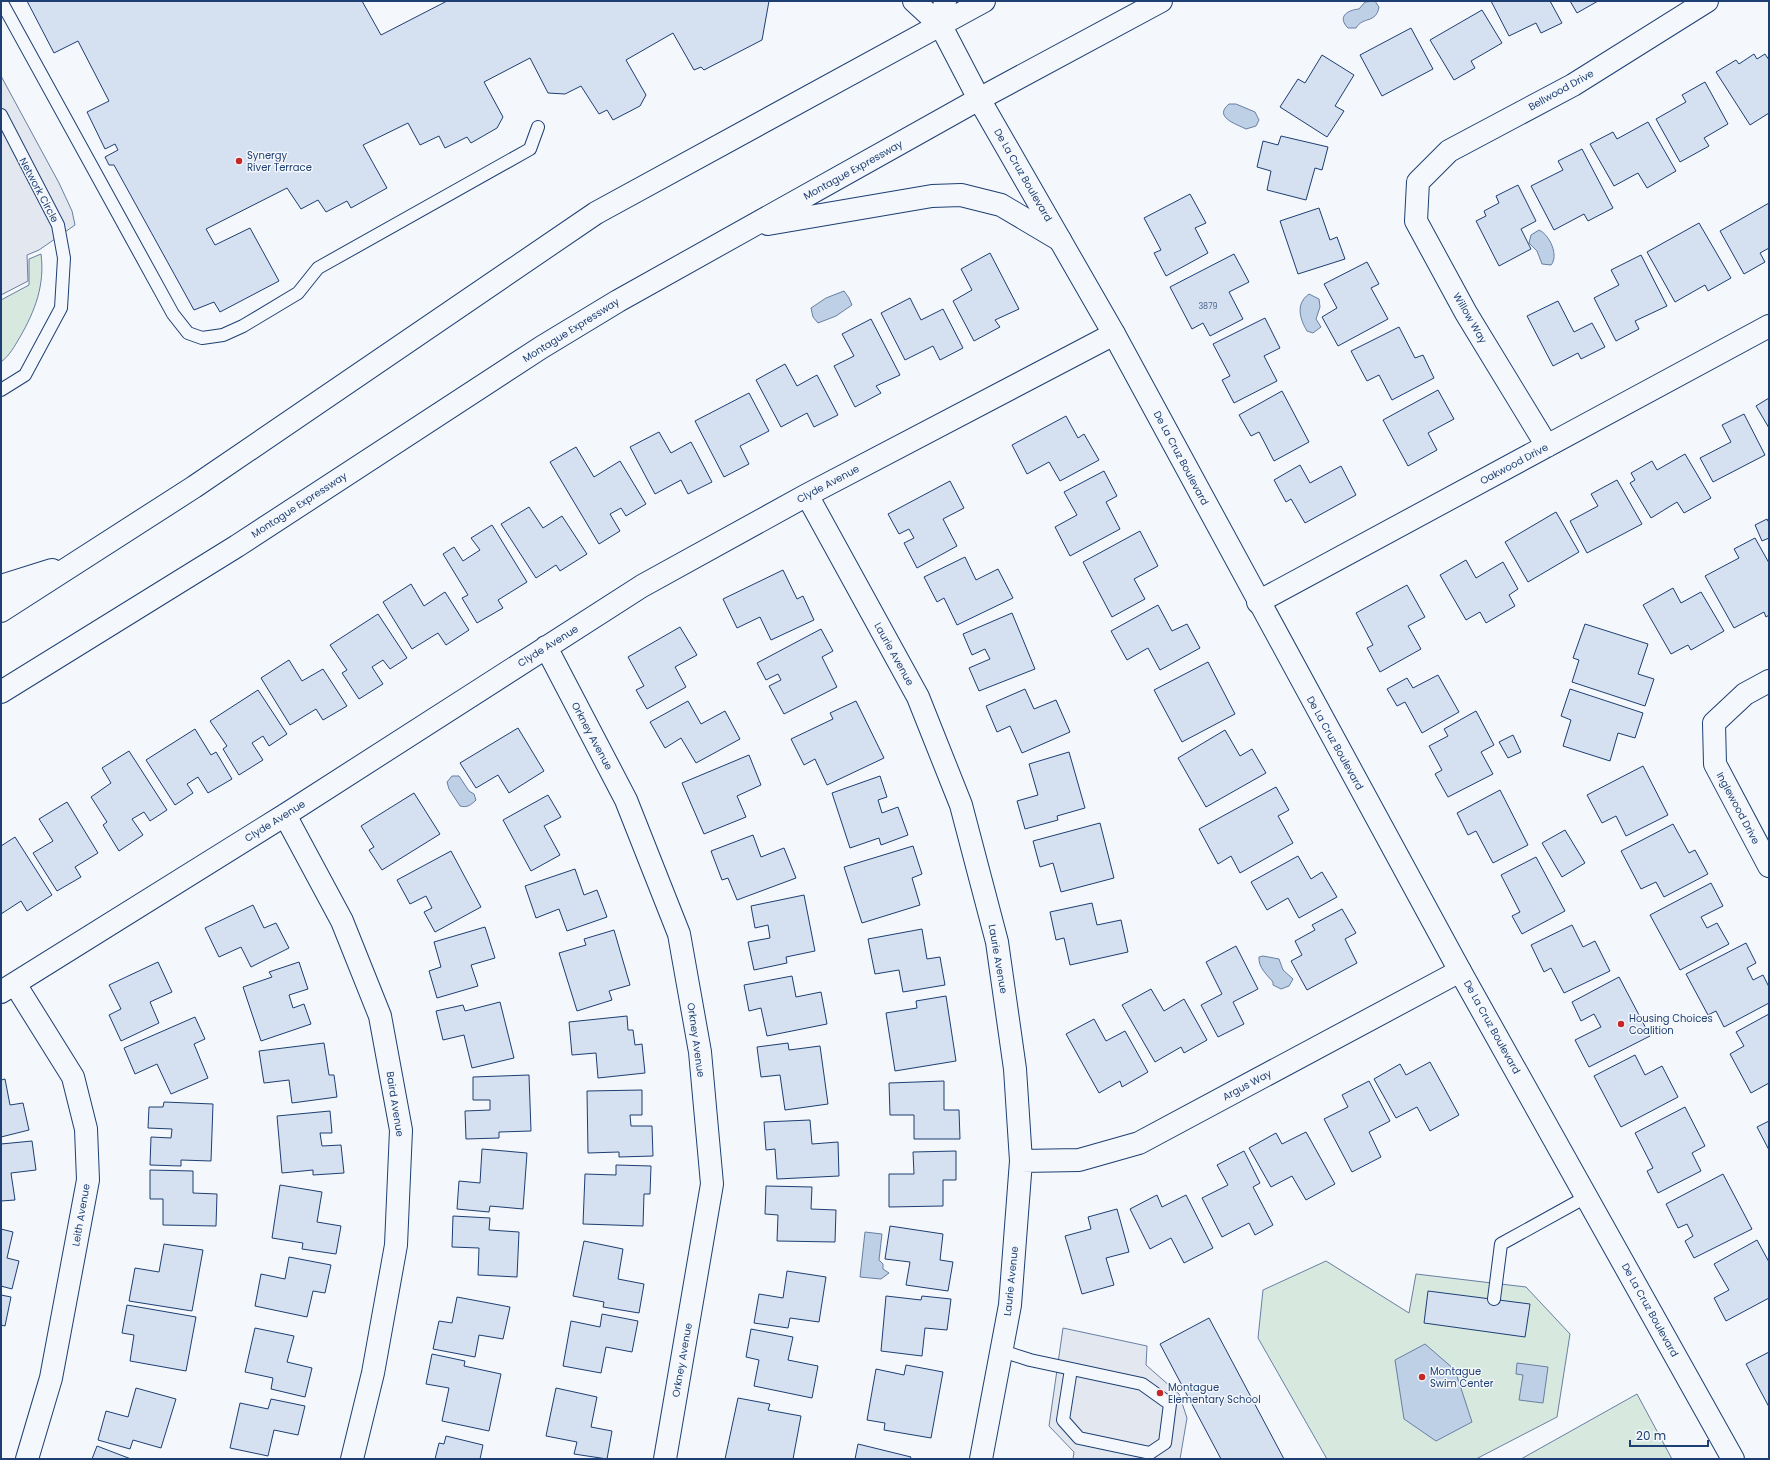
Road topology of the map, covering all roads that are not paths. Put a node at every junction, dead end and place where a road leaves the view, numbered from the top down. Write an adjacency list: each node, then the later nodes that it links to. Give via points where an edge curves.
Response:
1 (1, 1): 10 (lane, via 173,314 188,332 202,338 223,335 243,326 298,293 318,268 530,149)
2 (914, 1): 7 (main road, De La Cruz Boulevard)
3 (945, 1): 7 (main road)
4 (984, 1): 7 (main road)
5 (1161, 1): 8 (main road, Montague Expressway)
6 (1707, 1): 11 (main road, Bellwood Drive, via 1573,85 1449,151)
7 (940, 26): 8 (main road, De La Cruz Boulevard); 19 (main road, via 596,213 201,483)
8 (979, 99): 12 (main road, Montague Expressway); 13 (main road, De La Cruz Boulevard)
9 (1, 116): 16 (lane, Network Circle, via 58,225 64,258 61,308 25,375)
10 (538, 127)
11 (1418, 182): 17 (main road, Willow Way, via 1416,221 1466,313)
12 (753, 227): 13 (main road, via 932,196 961,195 1001,204); 25 (main road, Montague Expressway, via 618,301 542,347 237,546)
13 (1060, 240): 15 (main road, De La Cruz Boulevard)
14 (1769, 326): 17 (main road, Oakwood Drive)
15 (1114, 334): 18 (main road, Clyde Avenue); 21 (main road, De La Cruz Boulevard)
16 (1, 390)
17 (1547, 446): 21 (main road, Oakwood Drive)
18 (807, 495): 23 (main road, Clyde Avenue, via 642,586); 30 (main road, Laurie Avenue, via 918,698 961,805 998,942 1015,1069)
19 (82, 561): 20 (main road); 22 (main road)
20 (1, 586)
21 (1258, 602): 28 (main road, De La Cruz Boulevard)
22 (1, 611)
23 (546, 647): 26 (main road, Clyde Avenue); 37 (main road, Orkney Avenue, via 626,800 679,934 700,1052 712,1184)
24 (1769, 681): 27 (main road, Inglewood Drive, via 1745,694 1714,723 1715,764)
25 (1, 692)
26 (285, 815): 29 (main road, Clyde Avenue); 36 (main road, Baird Avenue, via 342,922 380,1016 401,1130 396,1245 373,1373)
27 (1769, 866)
28 (1460, 971): 30 (main road, Argus Way, via 1139,1143 1078,1160); 31 (main road, De La Cruz Boulevard)
29 (8, 988): 35 (main road, Leith Avenue, via 73,1077 86,1129 88,1180 51,1378)
30 (1021, 1162): 33 (main road, Laurie Avenue, via 1010,1306)
31 (1586, 1196): 32 (lane, via 1500,1244); 39 (main road, De La Cruz Boulevard)
32 (1494, 1299)
33 (1002, 1351): 34 (lane); 38 (main road, Laurie Avenue)
34 (1071, 1369): 34 (lane, via 1142,1384 1170,1404 1165,1443 1150,1453 1078,1438 1063,1420)
35 (27, 1459)
36 (352, 1459)
37 (665, 1459)
38 (981, 1459)
39 (1733, 1459)

